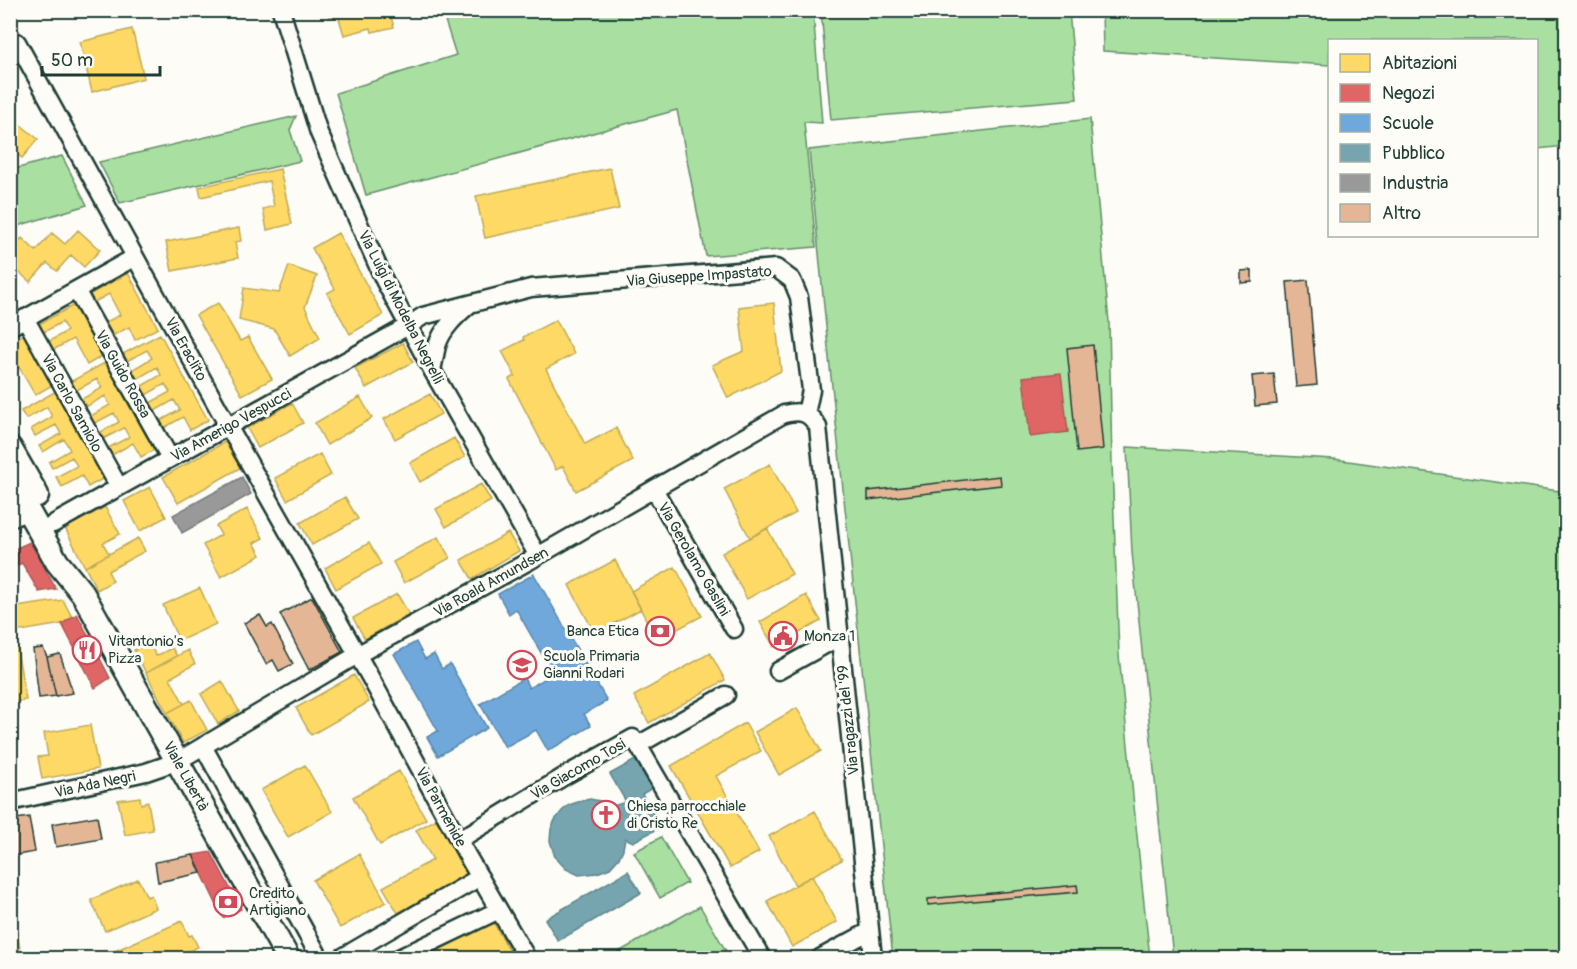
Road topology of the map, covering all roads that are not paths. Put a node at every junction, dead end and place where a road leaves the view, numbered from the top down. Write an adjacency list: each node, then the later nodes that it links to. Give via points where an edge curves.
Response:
1 (281, 10): 8 (street, Via Luigi di Modelba Negrelli, via 319,133)
2 (14, 44): 3 (street, Via Eraclito)
3 (135, 257): 4 (street); 11 (street, Via Eraclito)
4 (76, 290): 6 (street); 13 (street, Via Guido Rossa)
5 (469, 304): 8 (street, Via Giuseppe Impastato, via 423,316); 9 (street, via 444,331); 10 (street, Via Giuseppe Impastato, via 531,288 776,268 792,280 799,297 811,390)
6 (25, 318): 7 (street); 15 (street, Via Carlo Samiolo)
7 (10, 327)
8 (408, 327): 9 (street, Via Luigi di Modelba Negrelli); 11 (street, Via Amerigo Vespucci)
9 (432, 370): 19 (street, Via Luigi di Modelba Negrelli)
10 (806, 414): 16 (street, Via Roald Amundsen, via 784,414); 22 (street, Via ragazzi del '99, via 818,428)
11 (228, 426): 13 (street, Via Amerigo Vespucci); 23 (street, Via Eraclito)
12 (10, 448): 18 (main road, Viale Libertà)
13 (170, 458): 15 (street, Via Amerigo Vespucci)
14 (10, 479): 17 (main road, Viale Libertà)
15 (119, 487): 18 (street, Via Amerigo Vespucci)
16 (654, 489): 19 (street, Via Roald Amundsen); 21 (street, Via Gerolamo Gaslini)
17 (19, 515): 20 (main road, Viale Libertà)
18 (53, 524): 20 (main road, Viale Libertà)
19 (538, 556): 23 (street, Via Roald Amundsen)
20 (83, 594): 28 (main road, Viale Libertà)
21 (734, 629)
22 (839, 636): 24 (street); 33 (street, Via ragazzi del '99)
23 (357, 655): 27 (street, Via Roald Amundsen); 30 (street, Via Parmenide)
24 (778, 671)
25 (726, 695): 26 (street, Via Giacomo Tosi)
26 (638, 745): 30 (street, Via Giacomo Tosi, via 633,738); 39 (street)
27 (203, 746): 28 (street, Via Roald Amundsen); 35 (street, Viale Libertà)
28 (178, 761): 29 (street, Via Ada Negri, via 146,772); 34 (main road, Viale Libertà)
29 (10, 802)
30 (459, 840): 31 (street, Via Parmenide)
31 (480, 877): 32 (street, Via Parmenide); 36 (street)
32 (499, 910): 37 (street); 38 (street, Via Parmenide)
33 (870, 931): 40 (street); 41 (street, Via ragazzi del '99)
34 (288, 958)
35 (320, 958)
36 (341, 958)
37 (399, 958)
38 (527, 958)
39 (762, 958)
40 (820, 958)
41 (873, 958)

